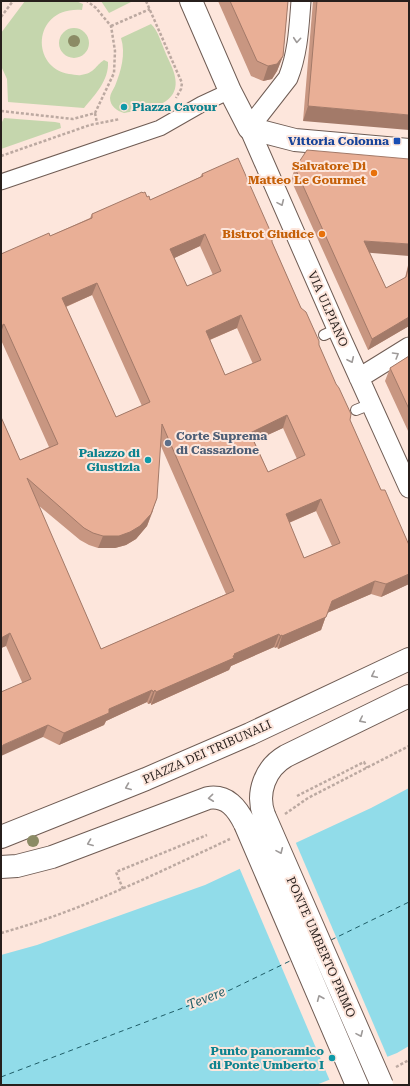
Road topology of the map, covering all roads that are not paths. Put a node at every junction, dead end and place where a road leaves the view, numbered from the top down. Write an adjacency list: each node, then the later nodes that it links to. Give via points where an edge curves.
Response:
1 (191, 1): 3 (street)
2 (301, 1): 4 (street, one-way to 4, via 297,46 288,78)
3 (230, 91): 4 (street); 6 (street, via 160,128)
4 (249, 128): 5 (street, via 295,140); 8 (street, VIA ULPIANO, one-way to 8, via 330,332)
5 (409, 150)
6 (1, 182)
7 (409, 348): 8 (street, one-way to 7)
8 (359, 378): 9 (street, VIA ULPIANO, via 364,407)
9 (409, 488)
10 (409, 659): 13 (street, PIAZZA DEI TRIBUNALI, one-way to 13, via 250,734 132,785)
11 (409, 696): 12 (street, one-way to 12, via 280,760 264,782)
12 (253, 816): 14 (street, one-way to 14, via 218,797 208,798 52,857 17,866); 15 (street, PONTE UMBERTO PRIMO, one-way to 12, bridge); 16 (street, PONTE UMBERTO PRIMO, one-way to 16, bridge)
13 (1, 837)
14 (1, 866)
15 (357, 1085)
16 (382, 1085)

